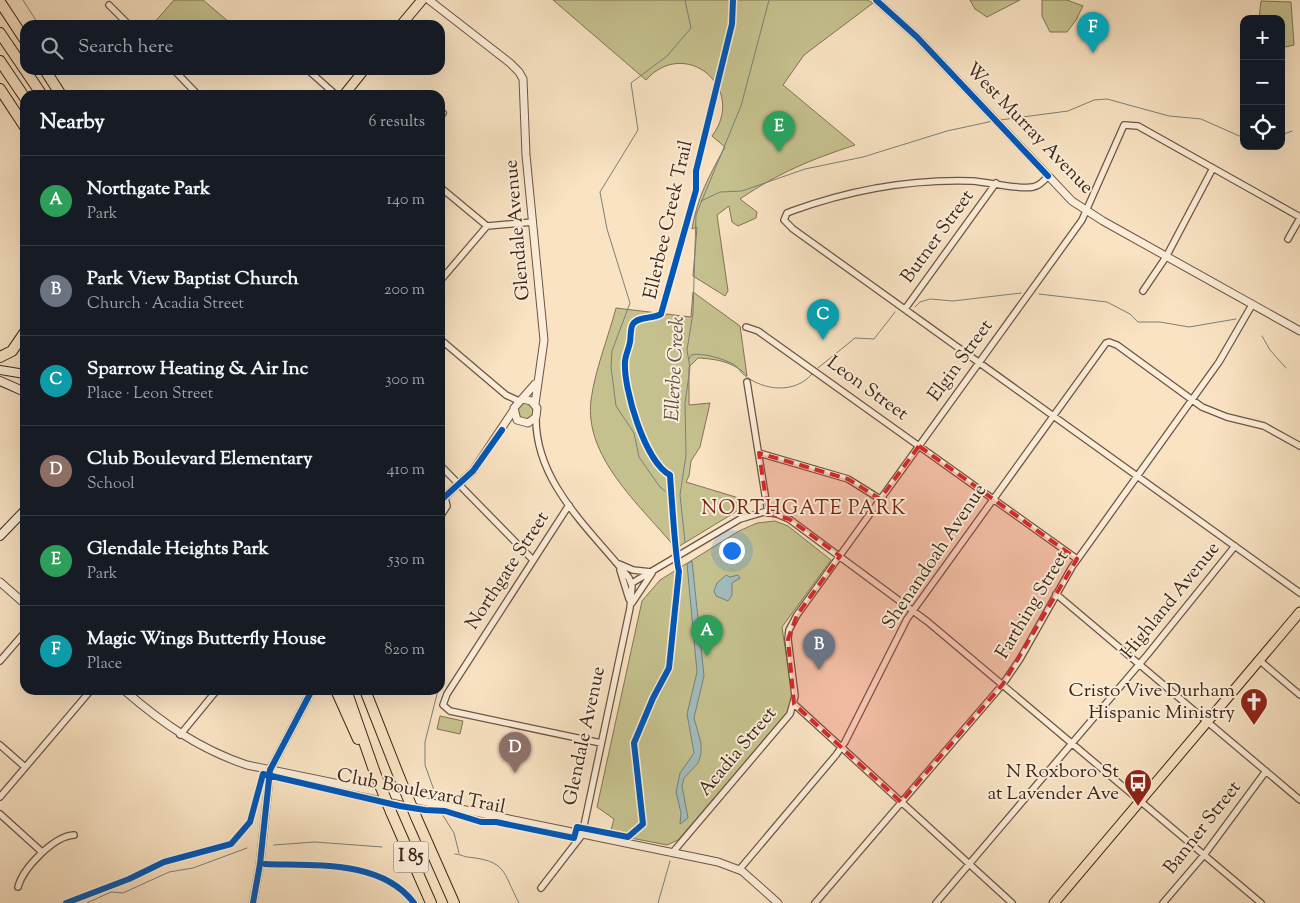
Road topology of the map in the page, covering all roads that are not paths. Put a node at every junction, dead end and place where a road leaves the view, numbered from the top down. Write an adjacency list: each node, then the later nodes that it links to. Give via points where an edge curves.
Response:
1 (422, 0): 7 (main road)
2 (430, 0): 31 (street, Glendale Avenue, via 522,76)
3 (876, 0): 26 (street, West Murray Avenue, via 917,37)
4 (0, 2): 8 (highway)
5 (109, 5): 6 (street)
6 (124, 20)
7 (406, 20)
8 (20, 32)
9 (0, 33): 11 (highway)
10 (0, 61): 23 (highway)
11 (20, 63)
12 (28, 75): 18 (highway)
13 (48, 75): 19 (highway)
14 (179, 75): 20 (street)
15 (314, 75): 21 (street)
16 (360, 75): 22 (main road)
17 (0, 89): 24 (highway)
18 (39, 90)
19 (59, 90)
20 (193, 90)
21 (330, 90)
22 (348, 90)
23 (20, 91)
24 (20, 119)
25 (1213, 168): 29 (street, Elgin Street, via 1138,126 1124,125); 30 (street); 34 (street)
26 (1048, 176): 27 (street, via 1031,188); 29 (street, West Murray Avenue, via 1072,201)
27 (996, 183): 38 (street, Butner Street); 38 (street, via 925,182 858,191 787,213 784,220 793,229)
28 (445, 191): 32 (street)
29 (1087, 211): 34 (street, West Murray Avenue); 44 (street, Elgin Street)
30 (1300, 218): 33 (street)
31 (533, 222): 32 (street); 48 (street, Glendale Avenue, via 544,340)
32 (487, 226): 35 (street)
33 (1288, 239)
34 (1166, 257): 36 (street); 37 (street, West Murray Avenue)
35 (445, 275)
36 (1143, 291)
37 (1252, 306): 40 (street, West Murray Avenue); 53 (street, Farthing Street)
38 (905, 309): 44 (street)
39 (746, 327): 61 (street, Leon Street, via 758,331)
40 (1300, 331)
41 (20, 339): 43 (highway, via 12,351)
42 (445, 343): 51 (street)
43 (0, 357)
44 (979, 362): 56 (street); 61 (street, Elgin Street)
45 (0, 370): 46 (main road)
46 (20, 373)
47 (0, 381): 50 (main road)
48 (537, 381): 52 (street, Glendale Avenue); 54 (street, Glendale Avenue)
49 (747, 382): 63 (street)
50 (20, 390)
51 (506, 395): 52 (street); 55 (street)
52 (521, 400): 54 (street); 55 (street)
53 (1192, 400): 56 (street, Shenandoah Avenue, via 1113,343 1106,343); 62 (street, via 1227,417 1264,426); 65 (street, Farthing Street)
54 (535, 404): 57 (street)
55 (514, 410): 58 (street, via 515,418); 59 (street)
56 (1052, 415): 65 (street); 68 (street, Shenandoah Avenue)
57 (536, 417): 58 (street); 60 (street, Glendale Avenue)
58 (524, 423): 59 (street); 60 (street, Glendale Avenue)
59 (502, 430): 66 (street)
60 (538, 437): 70 (street, Glendale Avenue, via 550,475)
61 (919, 446): 68 (street, Leon Street); 69 (street, Elgin Street)
62 (1300, 446)
63 (758, 453): 69 (street, via 848,479); 71 (street)
64 (445, 471): 66 (street)
65 (1137, 476): 74 (street); 76 (street, Farthing Street)
66 (459, 486): 67 (street); 77 (street)
67 (445, 497)
68 (992, 498): 76 (street, Leon Street); 86 (street, Shenandoah Avenue)
69 (880, 500): 75 (street, Elgin Street)
70 (569, 505): 77 (street, Northgate Street); 78 (street, Glendale Avenue)
71 (768, 513): 75 (street, via 789,519); 79 (street, via 740,518)
72 (20, 515): 73 (main road)
73 (0, 536)
74 (1235, 546): 82 (street); 92 (street, Highland Avenue)
75 (840, 556): 86 (street); 88 (street, Elgin Street)
76 (1077, 559): 83 (street, Farthing Street)
77 (533, 560): 105 (street, Northgate Street, via 443,705 450,711)
78 (617, 563): 79 (street, via 634,570); 81 (street, Glendale Avenue); 85 (street, Glendale Avenue)
79 (653, 572): 81 (street); 85 (street, Glendale Avenue)
80 (0, 582): 84 (street)
81 (632, 583): 85 (street, Glendale Avenue)
82 (1300, 593)
83 (1056, 594): 92 (street); 93 (street, Farthing Street)
84 (20, 600)
85 (630, 608): 105 (street, Glendale Avenue)
86 (913, 610): 93 (street); 108 (street, Shenandoah Avenue)
87 (1300, 612): 90 (main road)
88 (789, 630): 102 (street, Acadia Street)
89 (20, 638): 91 (street)
90 (1259, 660): 94 (street); 103 (main road)
91 (0, 661)
92 (1139, 664): 103 (street); 106 (street, Highland Avenue)
93 (1003, 684): 106 (street); 116 (street, Farthing Street)
94 (1300, 694)
95 (87, 695): 110 (street)
96 (130, 695): 104 (street)
97 (213, 695): 104 (street)
98 (309, 695): 111 (street)
99 (338, 695): 109 (highway)
100 (348, 695): 109 (highway, I 85)
101 (367, 695): 129 (highway, I 85, bridge)
102 (794, 704): 108 (street); 121 (street, Acadia Street, via 786,719)
103 (1207, 721): 112 (street); 114 (main road)
104 (180, 735): 111 (street, via 227,758)
105 (601, 743): 119 (street, Glendale Avenue)
106 (1072, 743): 114 (street); 123 (street, Highland Avenue)
107 (0, 745): 110 (street)
108 (842, 748): 116 (street); 124 (street, Shenandoah Avenue)
109 (369, 759): 128 (highway, I 85, bridge)
110 (25, 767): 113 (street)
111 (270, 770): 119 (street); 127 (street, via 260,864)
112 (1266, 772): 115 (street); 122 (street, Banner Street)
113 (0, 796)
114 (1140, 800): 122 (street); 134 (main road)
115 (1300, 800)
116 (901, 802): 123 (street); 131 (street, Farthing Street)
117 (0, 814): 120 (street)
118 (74, 834): 120 (street)
119 (582, 835): 121 (street); 126 (street, Glendale Avenue)
120 (42, 852): 125 (street, via 22,876)
121 (673, 852): 124 (street)
122 (1204, 855): 135 (street, Banner Street); 136 (street)
123 (969, 864): 132 (street, Highland Avenue); 133 (street)
124 (739, 870): 130 (street)
125 (18, 887)
126 (541, 888)
127 (252, 903)
128 (431, 903)
129 (454, 903)
130 (778, 903)
131 (816, 903)
132 (936, 903)
133 (1012, 903)
134 (1054, 903)
135 (1163, 903)
136 (1261, 903)

